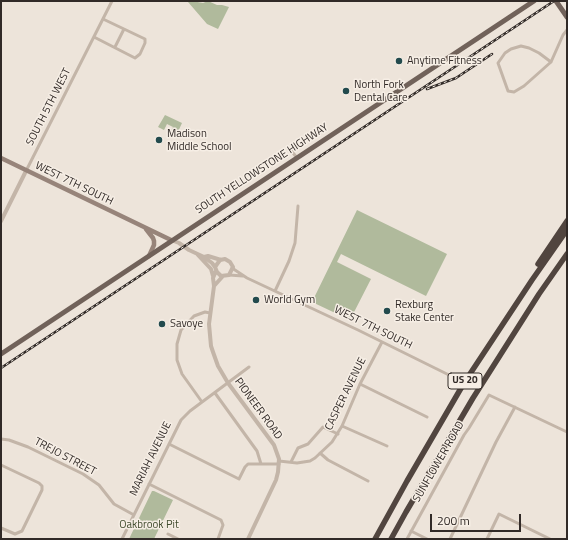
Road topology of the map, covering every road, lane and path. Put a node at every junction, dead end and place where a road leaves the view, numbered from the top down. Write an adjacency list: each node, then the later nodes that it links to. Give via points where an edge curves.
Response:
1 (112, 1): 5 (street, SOUTH 5TH WEST)
2 (534, 1): 13 (main road, SOUTH YELLOWSTONE HIGHWAY)
3 (556, 1): 4 (main road)
4 (567, 17)
5 (103, 19): 6 (street); 8 (street, SOUTH 5TH WEST)
6 (124, 29): 9 (street); 9 (street, via 145,39 145,43 135,58)
7 (567, 30): 10 (street)
8 (94, 37): 9 (street); 14 (street, SOUTH 5TH WEST)
9 (115, 47)
10 (551, 62): 10 (street, via 514,92 508,91 498,63 505,53 521,46 539,53)
11 (290, 149): 13 (street)
12 (1, 158): 14 (main road, WEST 7TH SOUTH)
13 (297, 158): 20 (main road, SOUTH YELLOWSTONE HIGHWAY)
14 (26, 171): 16 (street, SOUTH 5TH WEST); 18 (main road, WEST 7TH SOUTH)
15 (298, 206): 34 (street, via 295,243)
16 (1, 221)
17 (567, 221): 37 (highway, via 524,285)
18 (145, 228): 20 (main road, WEST 7TH SOUTH); 23 (main road, via 154,241)
19 (567, 230): 37 (highway, US 20)
20 (172, 240): 21 (street, WEST 7TH SOUTH); 23 (main road, SOUTH YELLOWSTONE HIGHWAY)
21 (198, 254): 24 (street, WEST 7TH SOUTH); 32 (street, via 211,269)
22 (567, 254): 35 (highway, US 20)
23 (149, 256): 39 (main road, SOUTH YELLOWSTONE HIGHWAY)
24 (204, 257): 26 (street, WEST 7TH SOUTH); 28 (street, WEST 7TH SOUTH)
25 (567, 259): 35 (highway)
26 (221, 260): 27 (street, via 228,260); 28 (street, via 217,262)
27 (232, 268): 29 (street); 31 (street, WEST 7TH SOUTH)
28 (216, 269): 30 (street, via 218,274); 32 (street)
29 (229, 275): 30 (street); 31 (street, WEST 7TH SOUTH)
30 (223, 276): 33 (street)
31 (243, 276): 34 (street, WEST 7TH SOUTH)
32 (213, 278): 33 (street, PIONEER ROAD)
33 (214, 286): 36 (street, PIONEER ROAD)
34 (275, 291): 38 (street, WEST 7TH SOUTH)
35 (539, 294): 70 (highway, US 20, via 469,404)
36 (210, 312): 42 (street, PIONEER ROAD, via 211,346); 45 (street, via 194,316 181,330 177,344 177,360 182,374)
37 (498, 330): 69 (highway, US 20, via 434,433)
38 (382, 342): 41 (street, WEST 7TH SOUTH); 43 (street, CASPER AVENUE)
39 (1, 354)
40 (249, 367): 42 (street, MARIAH AVENUE)
41 (451, 376)
42 (228, 383): 44 (street, MARIAH AVENUE); 55 (street, PIONEER ROAD, via 274,445)
43 (360, 384): 47 (street); 48 (street, CASPER AVENUE)
44 (215, 392): 45 (street, MARIAH AVENUE); 57 (street, via 258,451)
45 (202, 402): 52 (street, MARIAH AVENUE, via 181,420)
46 (515, 407): 49 (street); 63 (street, SUNFLOWER ROAD, via 489,395); 73 (street)
47 (426, 417)
48 (342, 426): 50 (street, CASPER AVENUE); 53 (street)
49 (567, 432)
50 (338, 434): 54 (street, CASPER AVENUE); 56 (street, via 323,427 308,444 298,448)
51 (1, 438): 61 (street, TREJO STREET, via 23,445 83,474 97,484 115,505)
52 (169, 444): 57 (street, CASPER AVENUE, via 239,479 248,464); 60 (street, MARIAH AVENUE)
53 (387, 446)
54 (320, 453): 56 (street, CASPER AVENUE, via 310,461); 59 (street)
55 (279, 462): 56 (street, CASPER AVENUE); 57 (street, CASPER AVENUE); 68 (street, via 273,487)
56 (291, 462)
57 (262, 464)
58 (1, 465): 62 (street, via 39,483 42,490 22,531 15,534)
59 (368, 482)
60 (149, 484): 61 (street, MARIAH AVENUE); 67 (street, via 221,520 223,525)
61 (134, 515): 65 (street, MARIAH AVENUE)
62 (1, 528)
63 (411, 531): 71 (street, SUNFLOWER ROAD); 72 (street)
64 (168, 534): 66 (street)
65 (122, 539)
66 (178, 539)
67 (218, 539)
68 (248, 539)
69 (375, 539)
70 (392, 539)
71 (407, 539)
72 (427, 539)
73 (450, 539)
74 (487, 539): 75 (street, via 499,514)
75 (550, 539)

